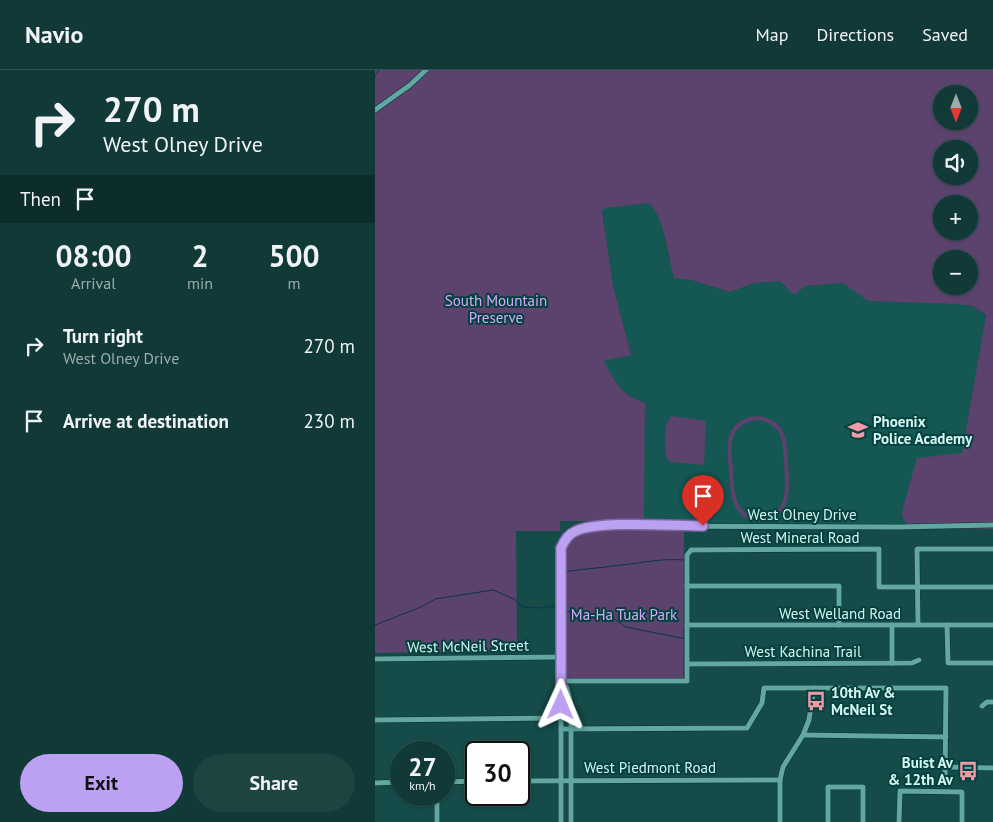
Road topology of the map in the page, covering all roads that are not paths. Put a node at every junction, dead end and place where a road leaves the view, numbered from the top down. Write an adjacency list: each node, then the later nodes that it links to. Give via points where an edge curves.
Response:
1 (426, 70): 2 (street)
2 (375, 110)
3 (993, 525): 14 (street, West Olney Drive, via 595,526 575,531 561,548)
4 (993, 549): 6 (street, via 917,549)
5 (687, 586): 6 (street, West Mineral Road, via 687,555 691,550 879,549 879,587); 8 (street); 9 (street, via 839,586)
6 (917, 587): 7 (street); 11 (street)
7 (993, 587)
8 (687, 625): 9 (street, West Welland Road); 19 (street)
9 (839, 625): 10 (street, West Welland Road)
10 (892, 625): 11 (street, West Welland Road); 17 (street)
11 (918, 625): 12 (street, West Welland Road)
12 (947, 625): 13 (street, West Welland Road); 18 (street, via 948,663)
13 (993, 625)
14 (561, 657): 15 (street, West McNeil Street); 20 (street)
15 (375, 660)
16 (919, 660): 17 (street, West Kachina Trail)
17 (892, 663): 19 (street, West Kachina Trail)
18 (993, 663)
19 (687, 664): 20 (street, via 687,680)
20 (561, 681): 24 (street); 27 (street, via 570,694)
21 (814, 688): 27 (street, via 764,688 762,703 747,728); 28 (street); 29 (street, via 946,688)
22 (993, 702): 23 (street)
23 (982, 706)
24 (561, 718): 25 (street); 26 (street)
25 (375, 720)
26 (561, 728): 27 (street); 32 (street)
27 (571, 729): 33 (street)
28 (803, 735): 29 (street); 34 (street, via 785,762)
29 (946, 737): 30 (street)
30 (946, 767): 31 (street); 35 (street)
31 (993, 768)
32 (561, 780): 33 (street, West Piedmont Road); 36 (street, West Piedmont Road); 41 (street)
33 (571, 780): 34 (street, West Piedmont Road); 42 (street)
34 (781, 780): 43 (street)
35 (945, 780)
36 (530, 781)
37 (390, 782): 38 (street)
38 (375, 783)
39 (437, 806): 40 (street)
40 (437, 822)
41 (561, 822)
42 (571, 822)
43 (780, 822)
44 (828, 822): 45 (street, via 828,787 863,787)
45 (863, 822)
46 (899, 822): 47 (street, via 900,791 962,792)
47 (962, 822)

